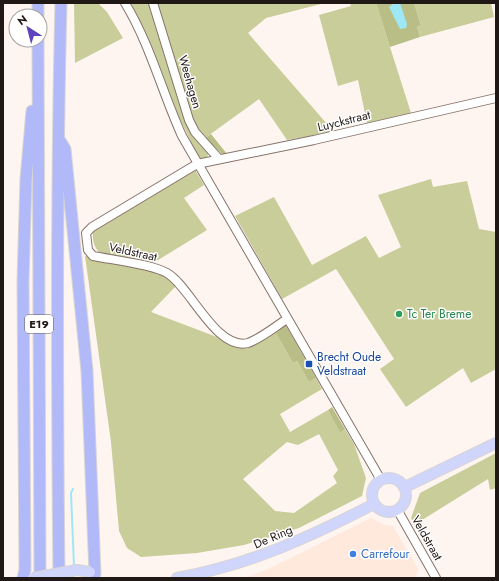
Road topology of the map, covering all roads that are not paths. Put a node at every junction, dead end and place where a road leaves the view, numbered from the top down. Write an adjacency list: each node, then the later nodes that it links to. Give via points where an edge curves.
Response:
1 (61, 3): 7 (highway, E19)
2 (125, 3): 9 (street, via 140,32 168,107)
3 (153, 3): 8 (street, Weehagen, via 189,120 195,132)
4 (38, 48): 5 (highway, E19)
5 (38, 71): 17 (highway, via 26,179 23,282); 19 (highway, E19)
6 (496, 98): 8 (street, Luyckstraat)
7 (58, 137): 16 (highway, via 65,149 87,371); 20 (highway, E19)
8 (219, 159): 9 (street, Luyckstraat)
9 (197, 164): 10 (street); 10 (street, Veldstraat, via 92,226 86,233 88,250 93,256 167,273 220,332 232,341 248,343)
10 (287, 319): 12 (street)
11 (496, 443): 13 (main road)
12 (381, 480): 13 (main road, via 396,479); 14 (main road, via 373,488)
13 (405, 487): 15 (main road, via 407,497)
14 (374, 504): 15 (main road, via 388,513); 21 (main road, De Ring, via 256,558 226,568)
15 (398, 510): 22 (street, Veldstraat)
16 (95, 575): 18 (main road, bridge, via 78,570)
17 (23, 578)
18 (33, 578)
19 (40, 578)
20 (59, 578)
21 (177, 578)
22 (436, 578)

